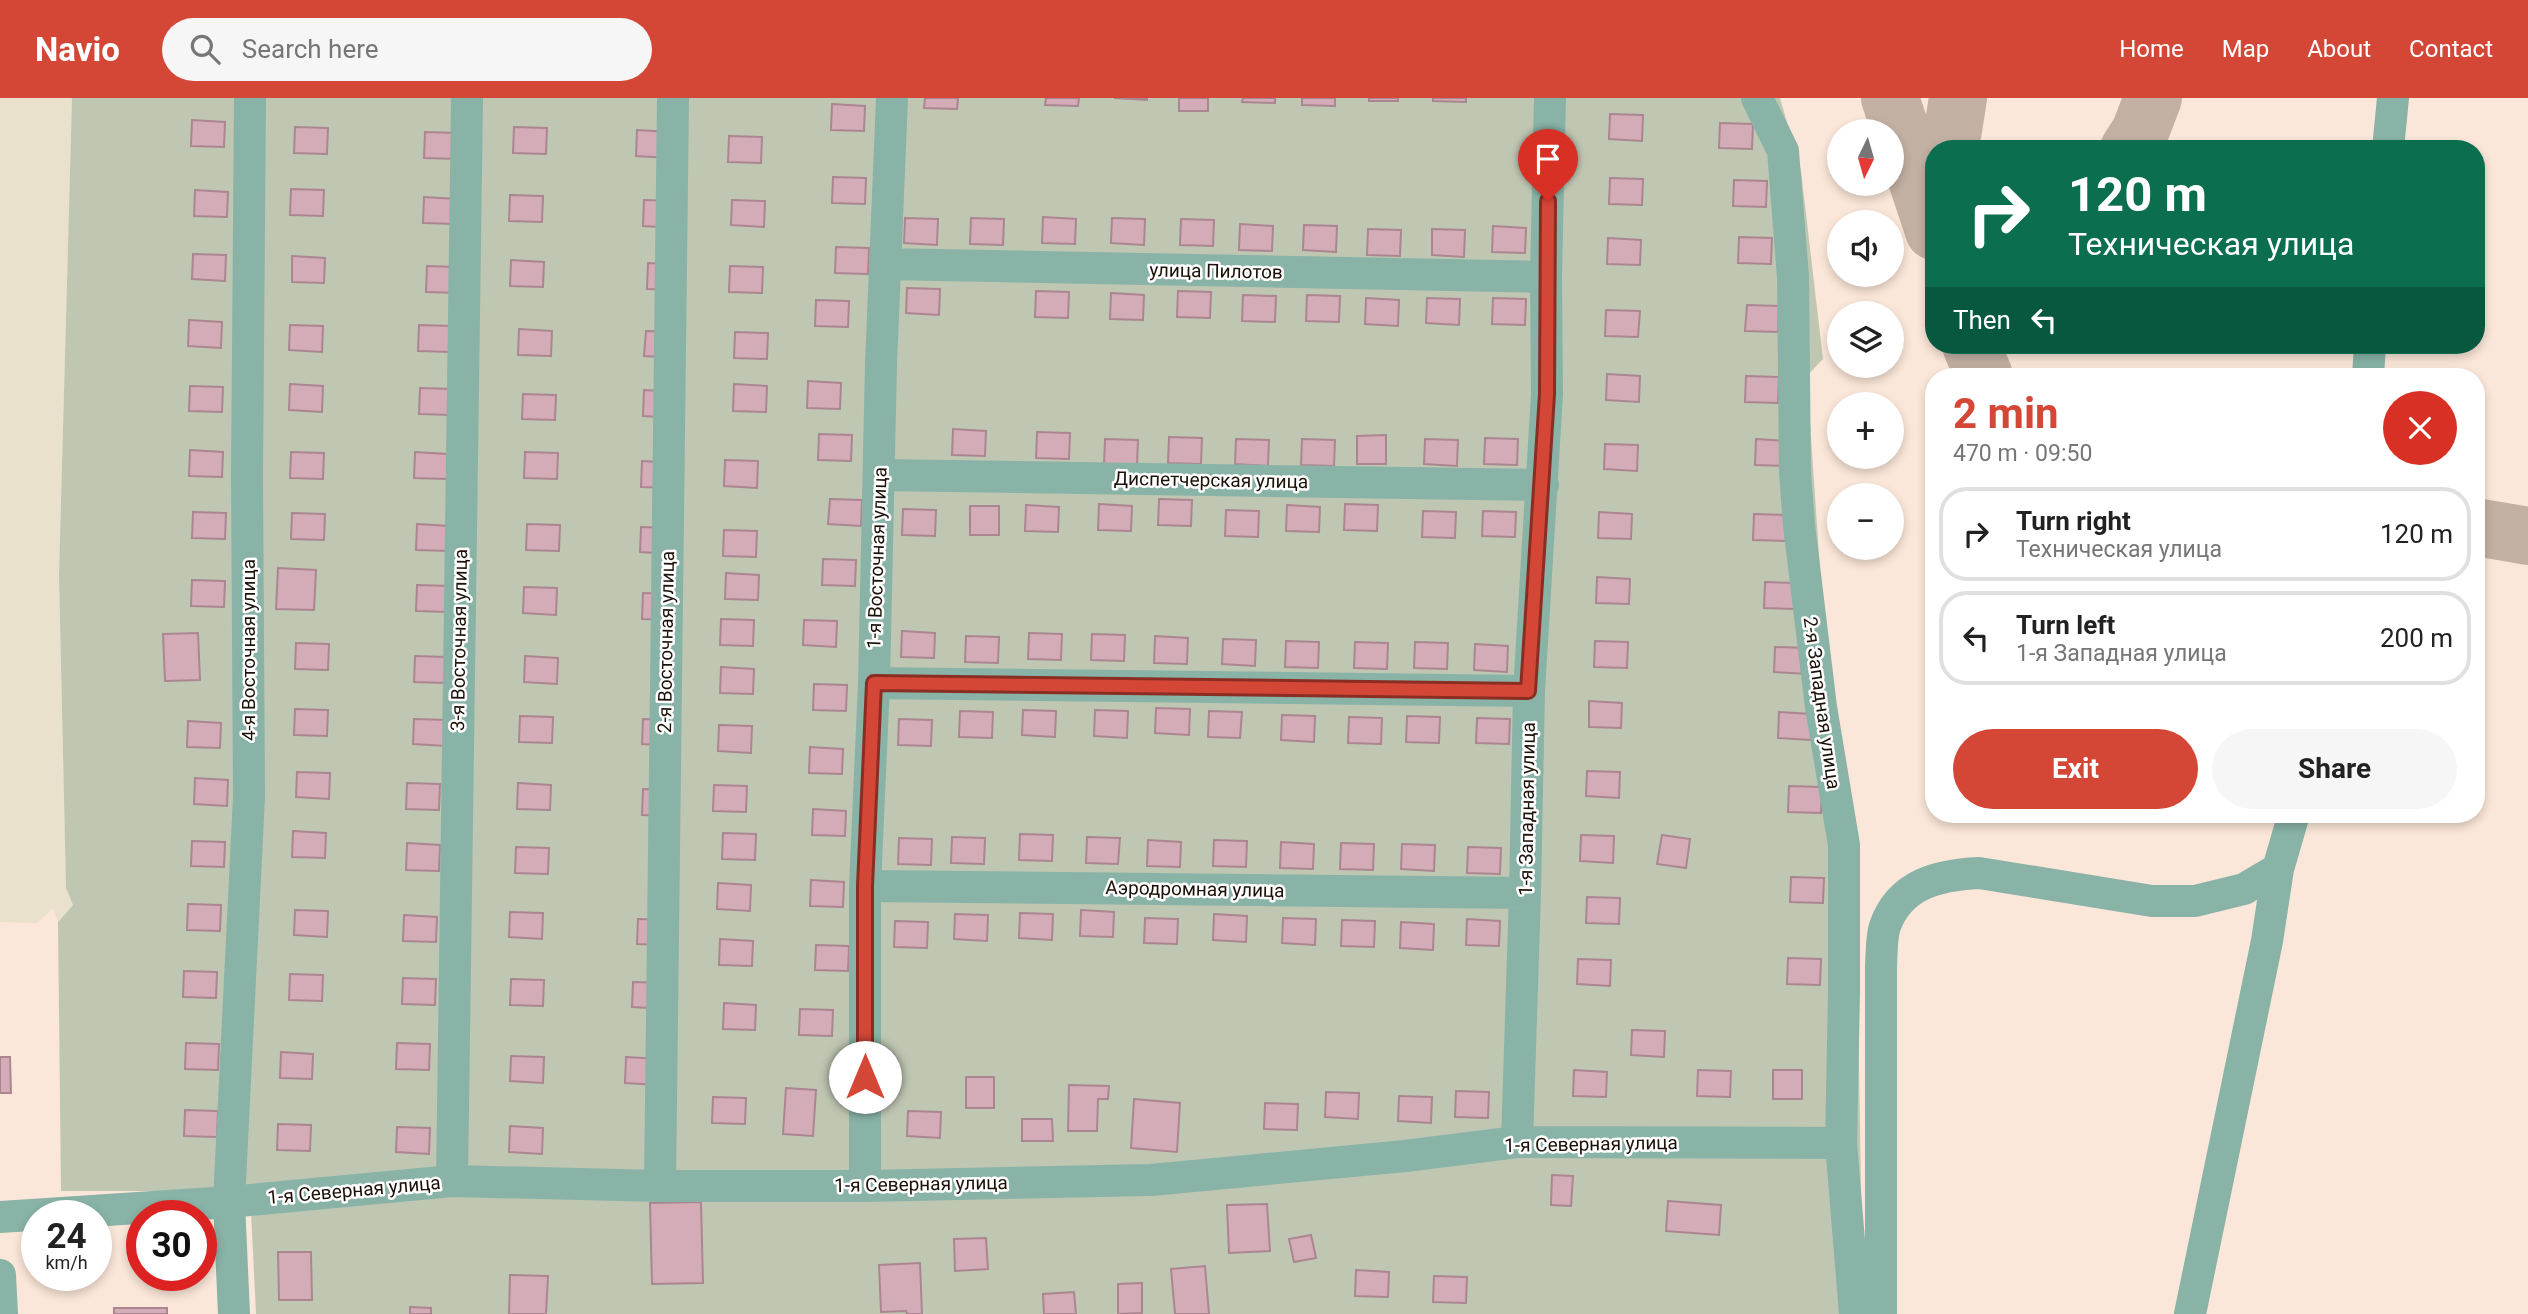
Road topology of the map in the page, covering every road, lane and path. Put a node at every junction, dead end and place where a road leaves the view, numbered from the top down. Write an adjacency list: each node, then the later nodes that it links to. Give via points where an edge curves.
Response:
1 (250, 98): 24 (street, 4-я Восточная улица, via 249,797)
2 (467, 98): 21 (street, 3-я Восточная улица)
3 (673, 98): 22 (street, 2-я Восточная улица)
4 (892, 98): 9 (street, 1-я Восточная улица)
5 (1550, 98): 10 (street, 1-я Западная улица)
6 (1757, 98): 20 (street, 2-я Западная улица, via 1783,151 1793,277 1799,525 1821,707 1844,845)
7 (2393, 98): 8 (street)
8 (2389, 140)
9 (885, 264): 10 (street, улица Пилотов); 11 (street, 1-я Восточная улица)
10 (1546, 278): 12 (street, 1-я Западная улица)
11 (879, 475): 12 (street, Диспетчерская улица); 13 (street, 1-я Восточная улица)
12 (1543, 485): 14 (street, 1-я Западная улица)
13 (874, 683): 14 (street); 17 (street, 1-я Восточная улица)
14 (1528, 691): 18 (street, 1-я Западная улица)
15 (2291, 823): 16 (street)
16 (2278, 869): 30 (street, via 2244,889 2195,901 2152,901 1979,873 1952,874 1919,885 1895,905 1884,929 1881,965); 31 (street)
17 (865, 886): 18 (street, Аэродромная улица); 23 (street, 1-я Восточная улица)
18 (1525, 893): 19 (street, 1-я Западная улица)
19 (1517, 1142): 20 (street, 1-я Северная улица); 23 (street, 1-я Северная улица, via 1151,1180)
20 (1841, 1143): 29 (street, 2-я Западная улица)
21 (452, 1181): 22 (street, 1-я Северная улица); 24 (street, 1-я Северная улица)
22 (660, 1186): 23 (street, 1-я Северная улица)
23 (865, 1186)
24 (229, 1202): 25 (street, 1-я Северная улица); 28 (street, 4-я Восточная улица)
25 (0, 1217)
26 (0, 1275): 27 (street)
27 (2, 1314)
28 (234, 1314)
29 (1855, 1314)
30 (1881, 1314)
31 (2190, 1314)

